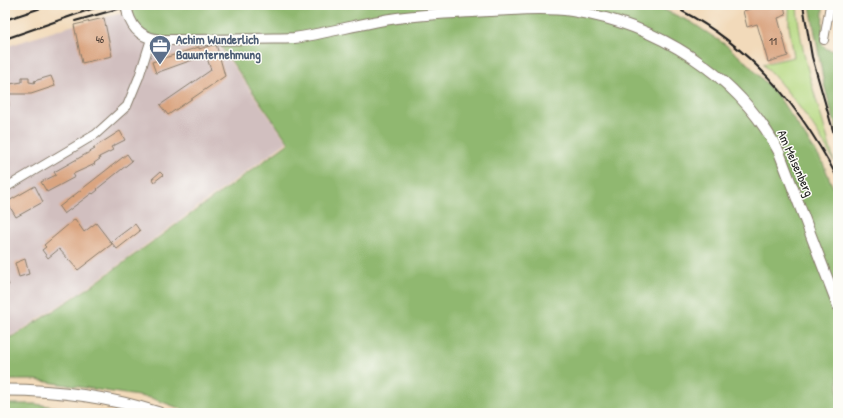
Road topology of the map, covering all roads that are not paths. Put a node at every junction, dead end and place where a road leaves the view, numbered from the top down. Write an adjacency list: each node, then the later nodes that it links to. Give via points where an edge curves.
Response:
1 (830, 5): 4 (street)
2 (127, 10): 3 (street, via 137,30)
3 (151, 39): 5 (street, via 127,106 96,134); 6 (street, Am Meisenberg, via 293,38 397,18 538,9 572,11 632,27 667,43 702,64 742,98 766,129 779,152)
4 (824, 40)
5 (5, 188)
6 (838, 306)
7 (5, 390): 8 (main road, via 39,390 94,398)
8 (159, 413)

